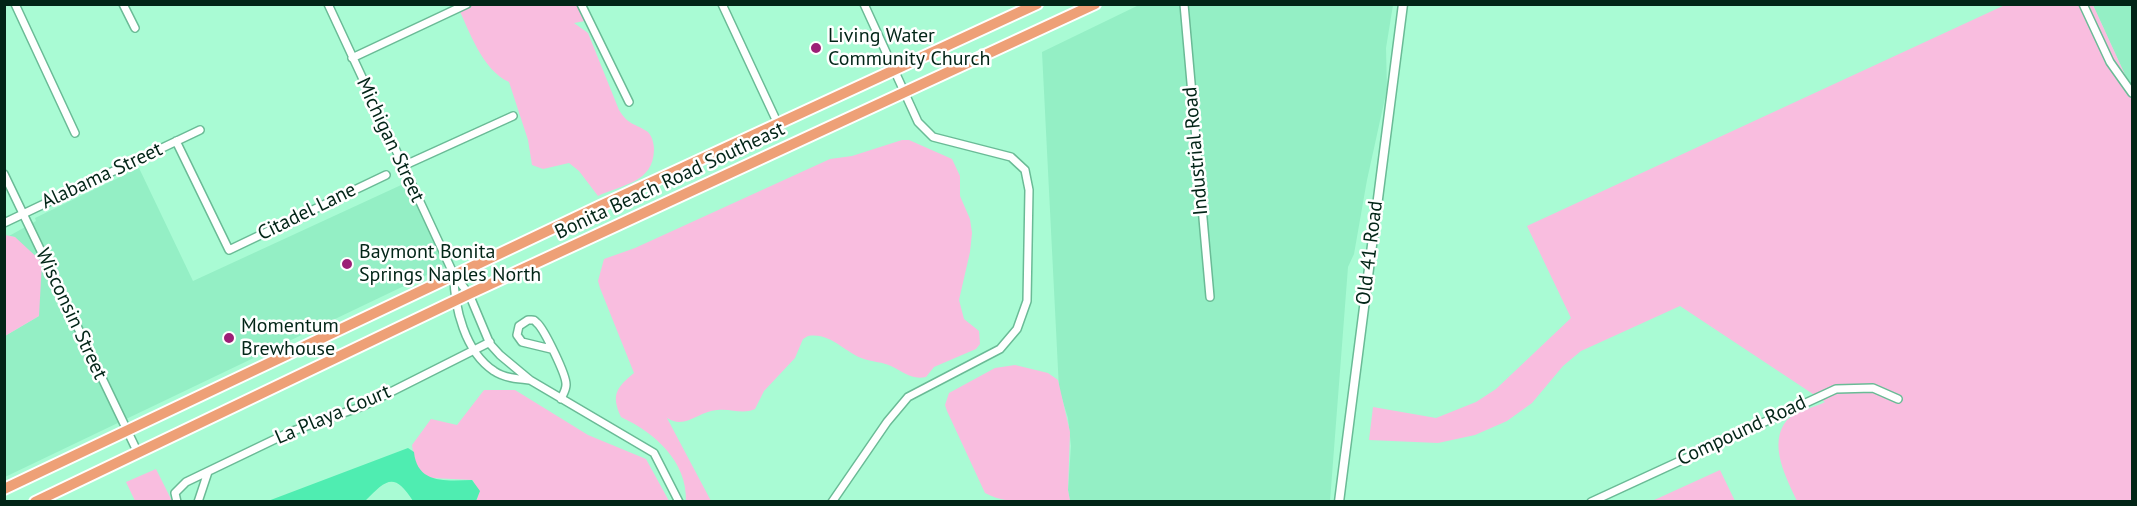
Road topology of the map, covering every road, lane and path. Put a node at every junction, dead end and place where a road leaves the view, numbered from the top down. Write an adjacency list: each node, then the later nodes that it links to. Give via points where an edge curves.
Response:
1 (15, 4): 22 (street)
2 (123, 4): 13 (street)
3 (328, 4): 14 (street, Michigan Street)
4 (467, 4): 14 (street)
5 (581, 4): 18 (street)
6 (722, 4): 20 (street)
7 (864, 4): 15 (street)
8 (1037, 4): 15 (main road, Bonita Beach Road Southeast)
9 (1095, 4): 16 (main road, Bonita Beach Road Southeast)
10 (1184, 4): 31 (street, Industrial Road)
11 (1403, 4): 48 (street, Old 41 Road)
12 (2083, 4): 17 (street, via 2110,62)
13 (135, 28)
14 (352, 57): 24 (street, Michigan Street)
15 (894, 70): 16 (street); 20 (main road, Bonita Beach Road Southeast)
16 (906, 92): 30 (main road, Bonita Beach Road Southeast); 47 (street, via 918,122 933,137 1011,157 1025,170 1029,190 1028,301 1017,329 1000,349 908,398)
17 (2133, 93)
18 (629, 102)
19 (513, 116): 24 (street)
20 (778, 124): 29 (main road, Bonita Beach Road Southeast)
21 (200, 129): 23 (street, Alabama Street)
22 (75, 133)
23 (176, 141): 26 (street, Citadel Lane, via 229,250); 27 (street, Alabama Street)
24 (403, 166): 29 (street, Michigan Street)
25 (4, 174): 27 (street, Wisconsin Street)
26 (386, 175)
27 (23, 214): 28 (street, Alabama Street); 39 (street, Wisconsin Street)
28 (4, 223)
29 (454, 275): 30 (street); 32 (street); 39 (main road, Bonita Beach Road Southeast)
30 (469, 294): 32 (main road, Bonita Beach Road Southeast); 33 (street)
31 (1210, 297)
32 (454, 302): 34 (street); 40 (main road, Bonita Beach Road Southeast)
33 (489, 342): 34 (street, La Playa Court); 36 (street)
34 (475, 349): 36 (street, via 493,371); 41 (street, La Playa Court, via 381,398 290,432)
35 (551, 349): 35 (street, via 534,320 519,326 517,335 522,342); 37 (street, via 566,384)
36 (530, 380): 37 (street)
37 (561, 399): 46 (street, via 654,453)
38 (1898, 399): 49 (street, Compound Road, via 1873,388 1836,389)
39 (127, 431): 40 (street, Wisconsin Street); 42 (main road, Bonita Beach Road Southeast)
40 (138, 453): 43 (main road, Bonita Beach Road Southeast)
41 (208, 472): 44 (street, La Playa Court, via 178,488); 45 (street)
42 (4, 489)
43 (35, 501)
44 (177, 501)
45 (198, 501)
46 (679, 501)
47 (832, 501)
48 (1339, 501)
49 (1591, 501)

